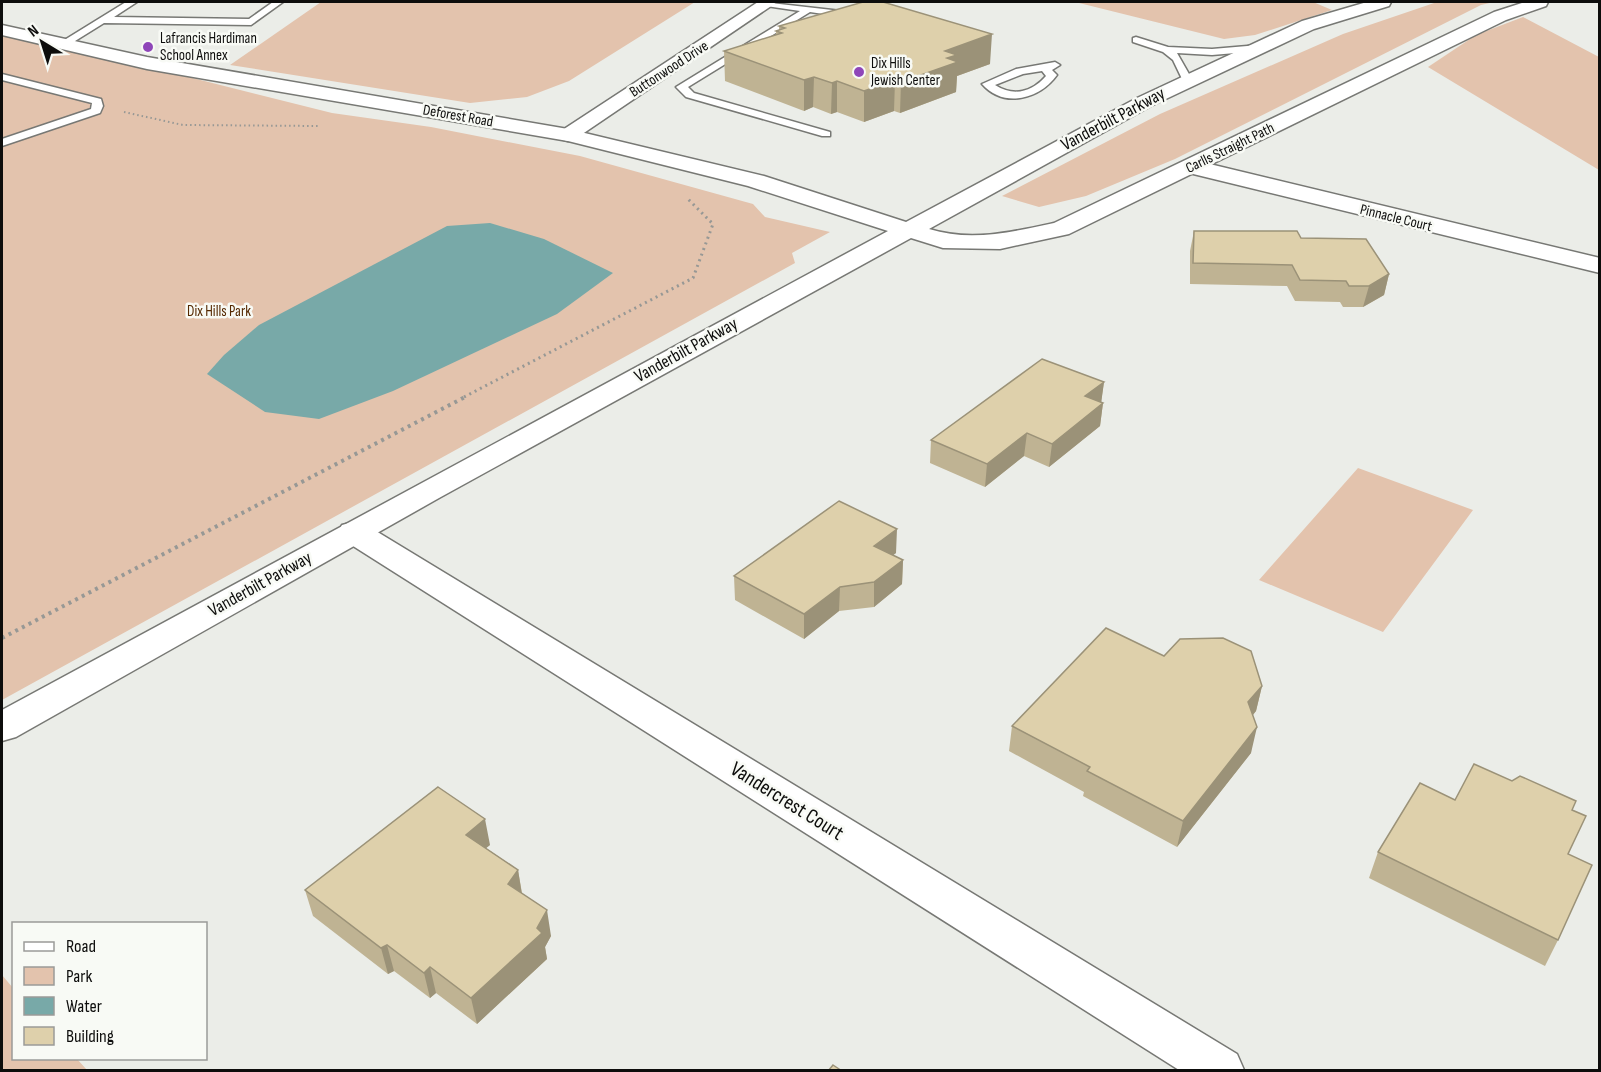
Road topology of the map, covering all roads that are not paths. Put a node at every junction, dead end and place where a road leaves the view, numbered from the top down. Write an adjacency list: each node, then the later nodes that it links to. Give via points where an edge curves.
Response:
1 (132, 2): 8 (lane)
2 (278, 2): 8 (lane, via 251,22)
3 (767, 2): 6 (lane); 18 (street, Buttonwood Drive)
4 (1383, 2): 12 (street, Vanderbilt Parkway, via 1308,25)
5 (1540, 2): 20 (street, Carlls Straight Path, via 1500,16)
6 (809, 9): 7 (lane); 17 (lane, via 681,87 690,95)
7 (866, 17)
8 (103, 20): 11 (lane)
9 (2, 30): 11 (street, Deforest Road)
10 (1136, 40): 13 (lane)
11 (63, 44): 18 (street, Deforest Road, via 170,67)
12 (1259, 48): 13 (lane); 16 (street, Vanderbilt Parkway)
13 (1167, 50): 16 (lane, via 1177,59)
14 (1051, 67): 14 (lane, via 1026,70 987,84 1011,95 1034,92 1052,75)
15 (2, 77): 19 (lane, via 97,101 98,106 96,111)
16 (1188, 81): 21 (street, Vanderbilt Parkway)
17 (826, 134)
18 (568, 135): 21 (street, Deforest Road, via 756,181)
19 (2, 143)
20 (1193, 167): 21 (street, Carlls Straight Path, via 1061,229 1000,242 943,241); 22 (street, Pinnacle Court)
21 (909, 229): 23 (street, Vanderbilt Parkway)
22 (1599, 266)
23 (354, 532): 24 (street, Vanderbilt Parkway); 25 (street, Vandercrest Court)
24 (2, 727)
25 (1221, 1071)

